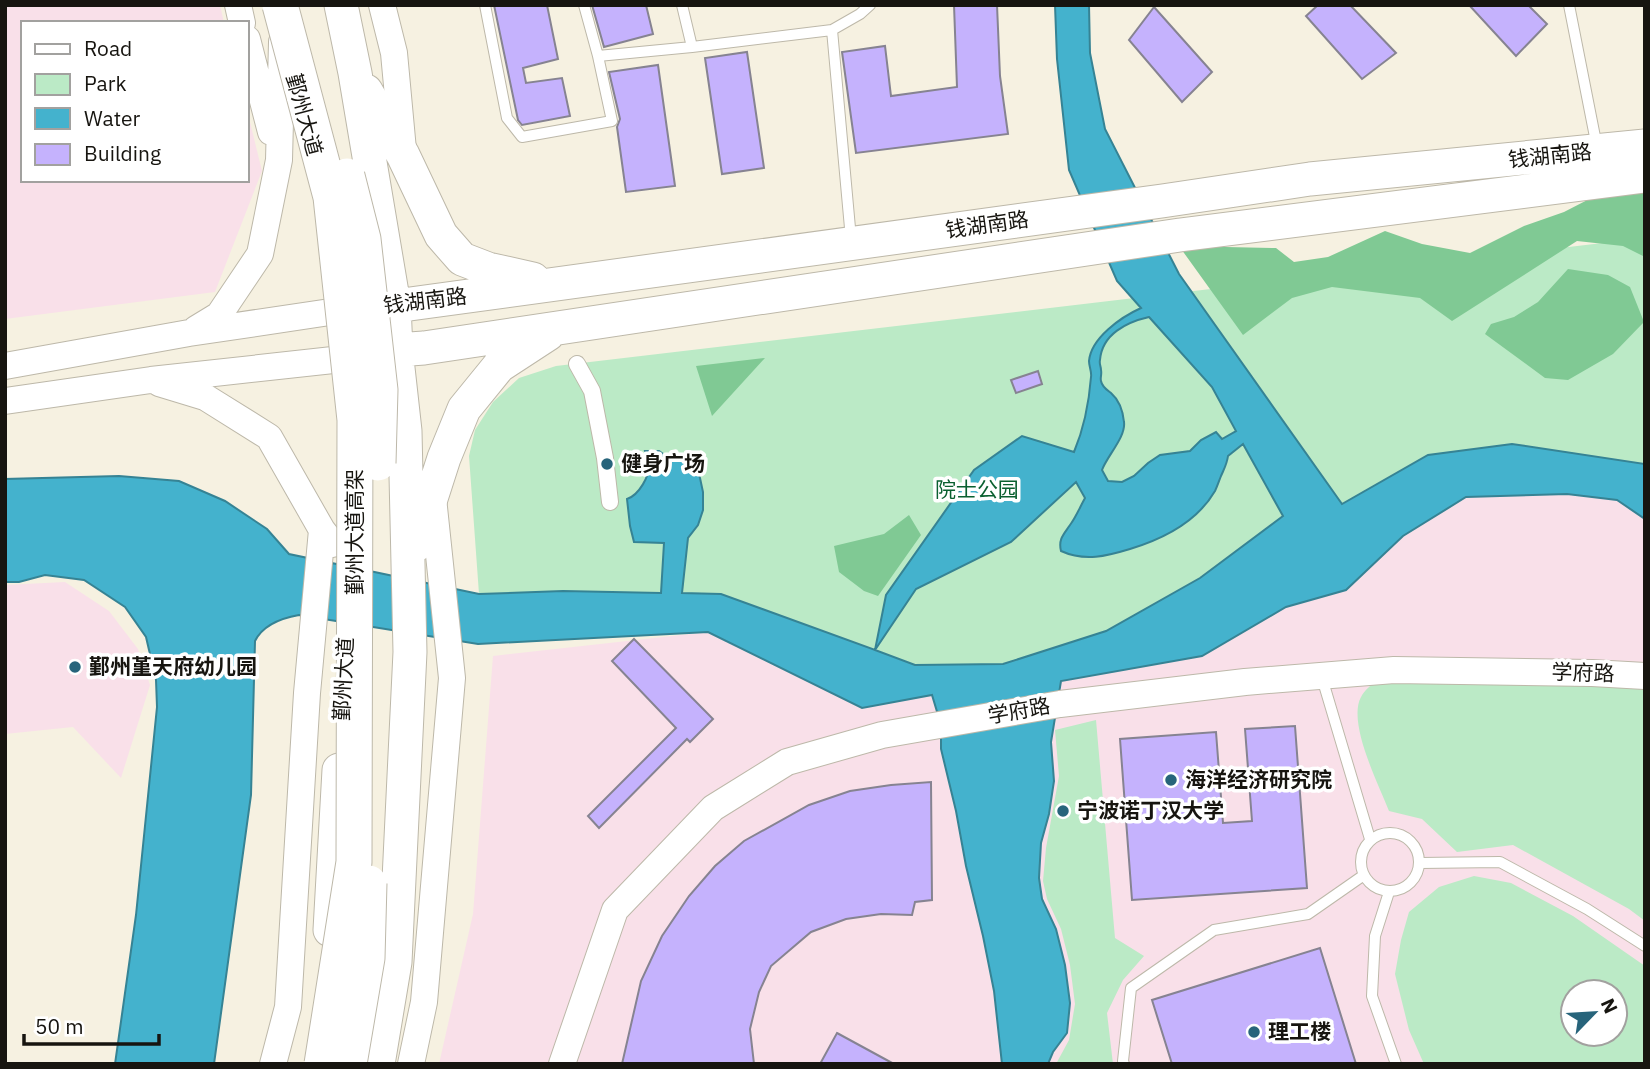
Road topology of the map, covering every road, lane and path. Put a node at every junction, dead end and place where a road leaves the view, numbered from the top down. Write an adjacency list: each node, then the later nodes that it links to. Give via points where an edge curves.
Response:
1 (305, 5): 47 (highway, 鄞州大道高架, bridge, via 363,239 380,390 368,958)
2 (341, 5): 14 (main road)
3 (382, 5): 17 (street, via 394,53)
4 (485, 5): 13 (lane, via 507,118 522,137 612,121)
5 (584, 5): 13 (lane)
6 (682, 5): 12 (lane)
7 (870, 5): 10 (lane)
8 (1569, 5): 16 (lane)
9 (279, 16): 18 (street); 23 (main road, 鄞州大道, via 317,159); 46 (highway, 鄞州大道高架, bridge, via 331,197 355,420 354,862)
10 (831, 30): 12 (lane); 20 (lane)
11 (248, 43): 18 (street, 鄞州大道)
12 (692, 47): 13 (lane)
13 (598, 56)
14 (355, 73): 17 (main road); 22 (main road)
15 (1645, 146): 16 (main road, 钱湖南路)
16 (1598, 151): 20 (main road, 钱湖南路, via 1310,179)
17 (403, 155): 21 (main road, via 441,235 462,259)
18 (279, 160): 25 (street, via 260,254 219,315)
19 (1645, 176): 24 (main road, 钱湖南路, via 1180,235)
20 (851, 243): 21 (main road, 钱湖南路)
21 (556, 284): 22 (main road, 钱湖南路)
22 (394, 305): 23 (main road, 钱湖南路); 26 (main road)
23 (330, 312): 25 (street); 27 (main road, 鄞州大道)
24 (556, 329): 26 (main road, 钱湖南路); 32 (main road, via 499,366 464,409)
25 (189, 333): 29 (street)
26 (396, 350): 27 (main road, 钱湖南路); 36 (main road, via 405,431)
27 (333, 360): 30 (street); 35 (main road, 鄞州大道)
28 (578, 364): 33 (street, via 592,391)
29 (5, 366)
30 (151, 380): 31 (street); 34 (street, via 205,397 269,437)
31 (5, 401)
32 (433, 494): 36 (main road); 49 (street, via 452,678 424,1002)
33 (610, 502)
34 (322, 530): 35 (street); 44 (street, 鄞州大道, via 288,1007)
35 (348, 565): 45 (main road, 鄞州大道, via 330,927)
36 (408, 570): 48 (main road, via 410,652 395,962)
37 (1322, 676): 38 (street, 学府路, via 1394,670); 39 (lane); 50 (street, 学府路, via 1060,704 882,735 787,762 713,808 615,910)
38 (1645, 676)
39 (1370, 839): 40 (lane, via 1396,833 1409,839); 41 (lane, via 1360,863)
40 (1420, 863): 42 (lane, via 1410,884); 43 (lane, via 1500,862)
41 (1364, 875): 42 (lane, via 1370,884); 51 (lane, via 1308,914 1214,930 1131,988)
42 (1389, 892): 52 (lane, via 1375,936 1372,996)
43 (1645, 946)
44 (273, 1064)
45 (312, 1064)
46 (322, 1064)
47 (349, 1064)
48 (378, 1064)
49 (411, 1064)
50 (562, 1064)
51 (1124, 1064)
52 (1396, 1064)

